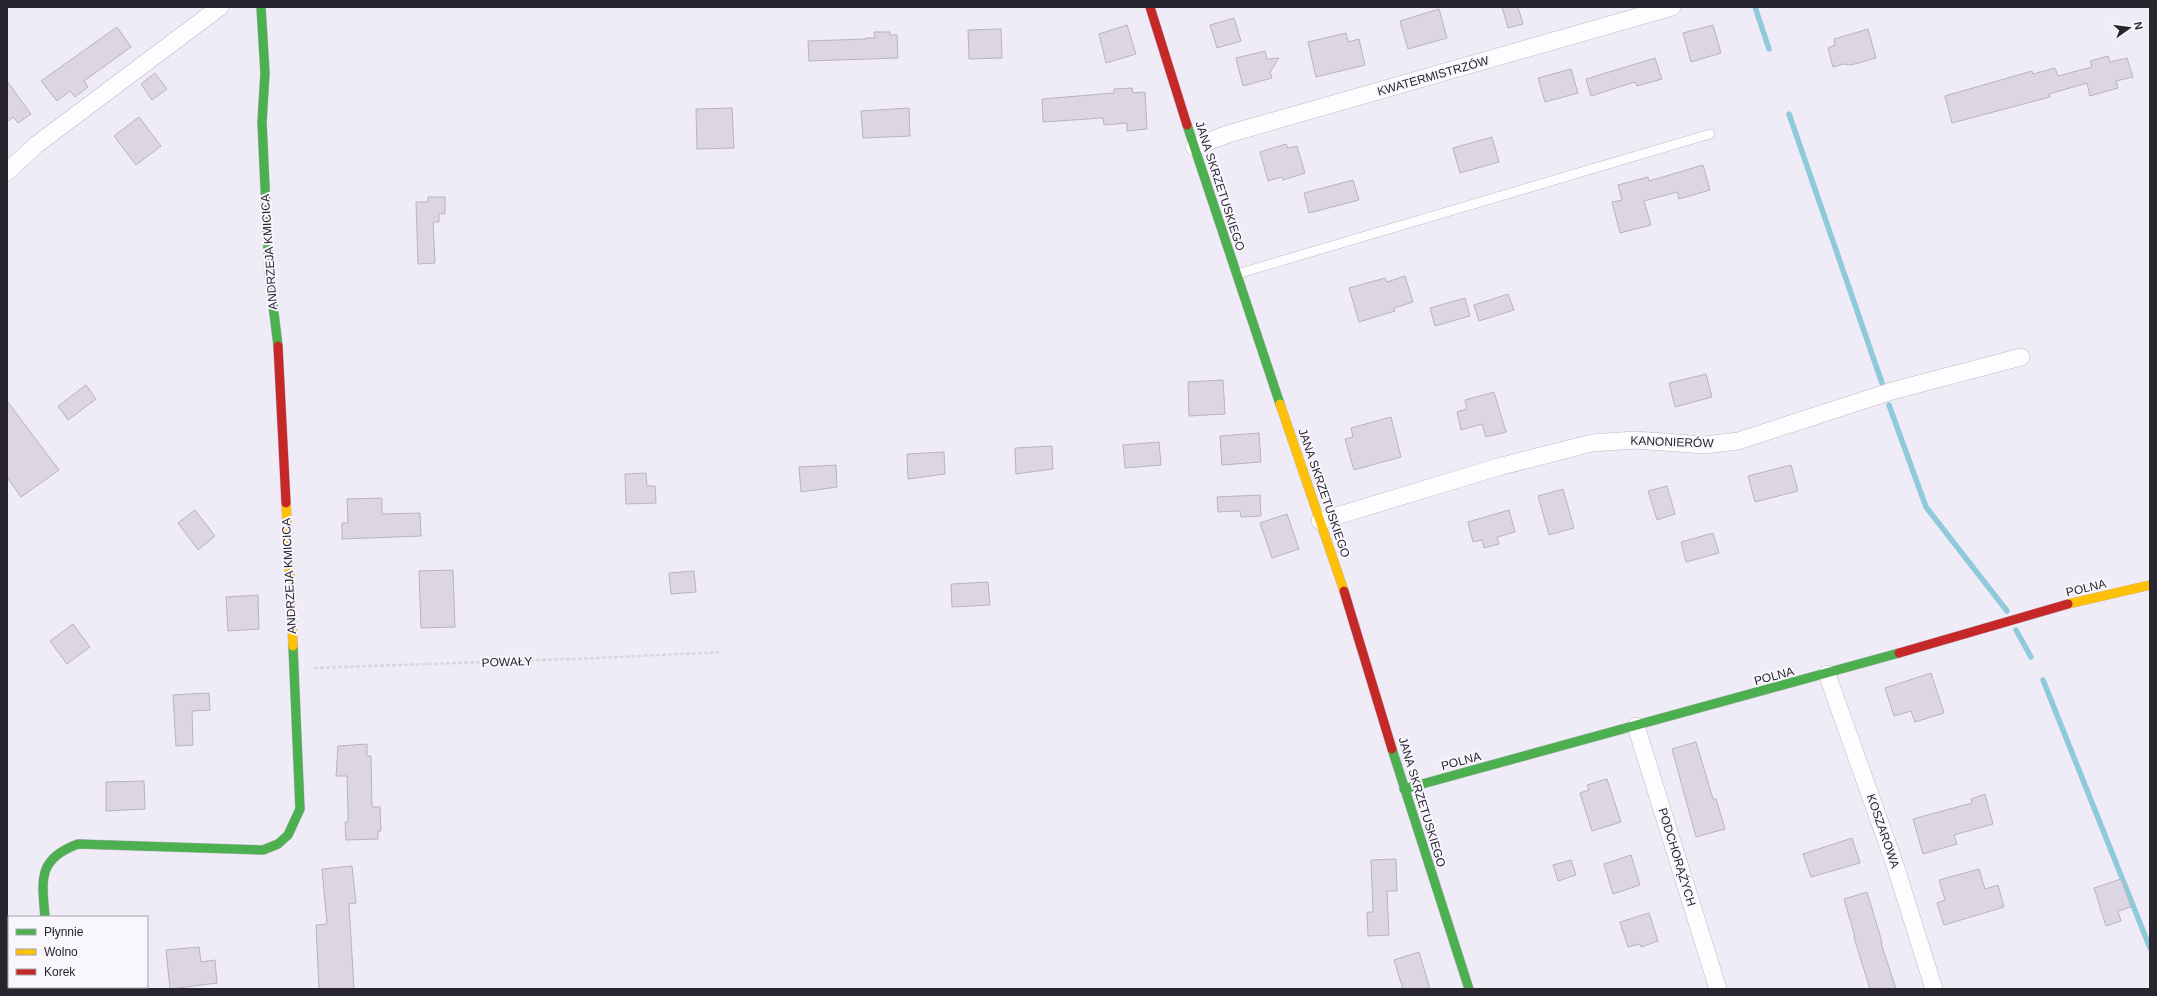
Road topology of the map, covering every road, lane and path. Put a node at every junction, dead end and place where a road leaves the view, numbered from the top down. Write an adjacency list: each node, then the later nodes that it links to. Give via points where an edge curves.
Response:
1 (220, 7): 7 (street, via 36,145)
2 (261, 7): 13 (street, ANDRZEJA KMICICA, via 265,73 262,122 264,169 269,272 280,360)
3 (1150, 7): 6 (street, JANA SKRZETUSKIEGO)
4 (1672, 7): 6 (street, KWATERMISTRZÓW, via 1228,134)
5 (1710, 134): 8 (lane)
6 (1194, 147): 8 (street, JANA SKRZETUSKIEGO)
7 (7, 172)
8 (1237, 274): 10 (street, JANA SKRZETUSKIEGO)
9 (2021, 357): 10 (street, KANONIERÓW, via 1892,391 1738,441 1705,445 1635,440 1592,443 1498,467)
10 (1320, 520): 16 (street, JANA SKRZETUSKIEGO, via 1357,629)
11 (2150, 586): 14 (street, POLNA, via 2048,609)
12 (722, 652): 13 (path, POWAŁY)
13 (293, 669): 17 (street, ANDRZEJA KMICICA, via 300,809 292,830 277,846 263,850 78,844 64,848 50,858 44,871)
14 (1827, 674): 15 (street, POLNA); 20 (street, KOSZAROWA, via 1895,865)
15 (1636, 726): 16 (street, POLNA); 19 (street, PODCHORĄŻYCH)
16 (1404, 788): 18 (street, JANA SKRZETUSKIEGO)
17 (45, 916)
18 (1469, 989)
19 (1718, 989)
20 (1934, 989)

